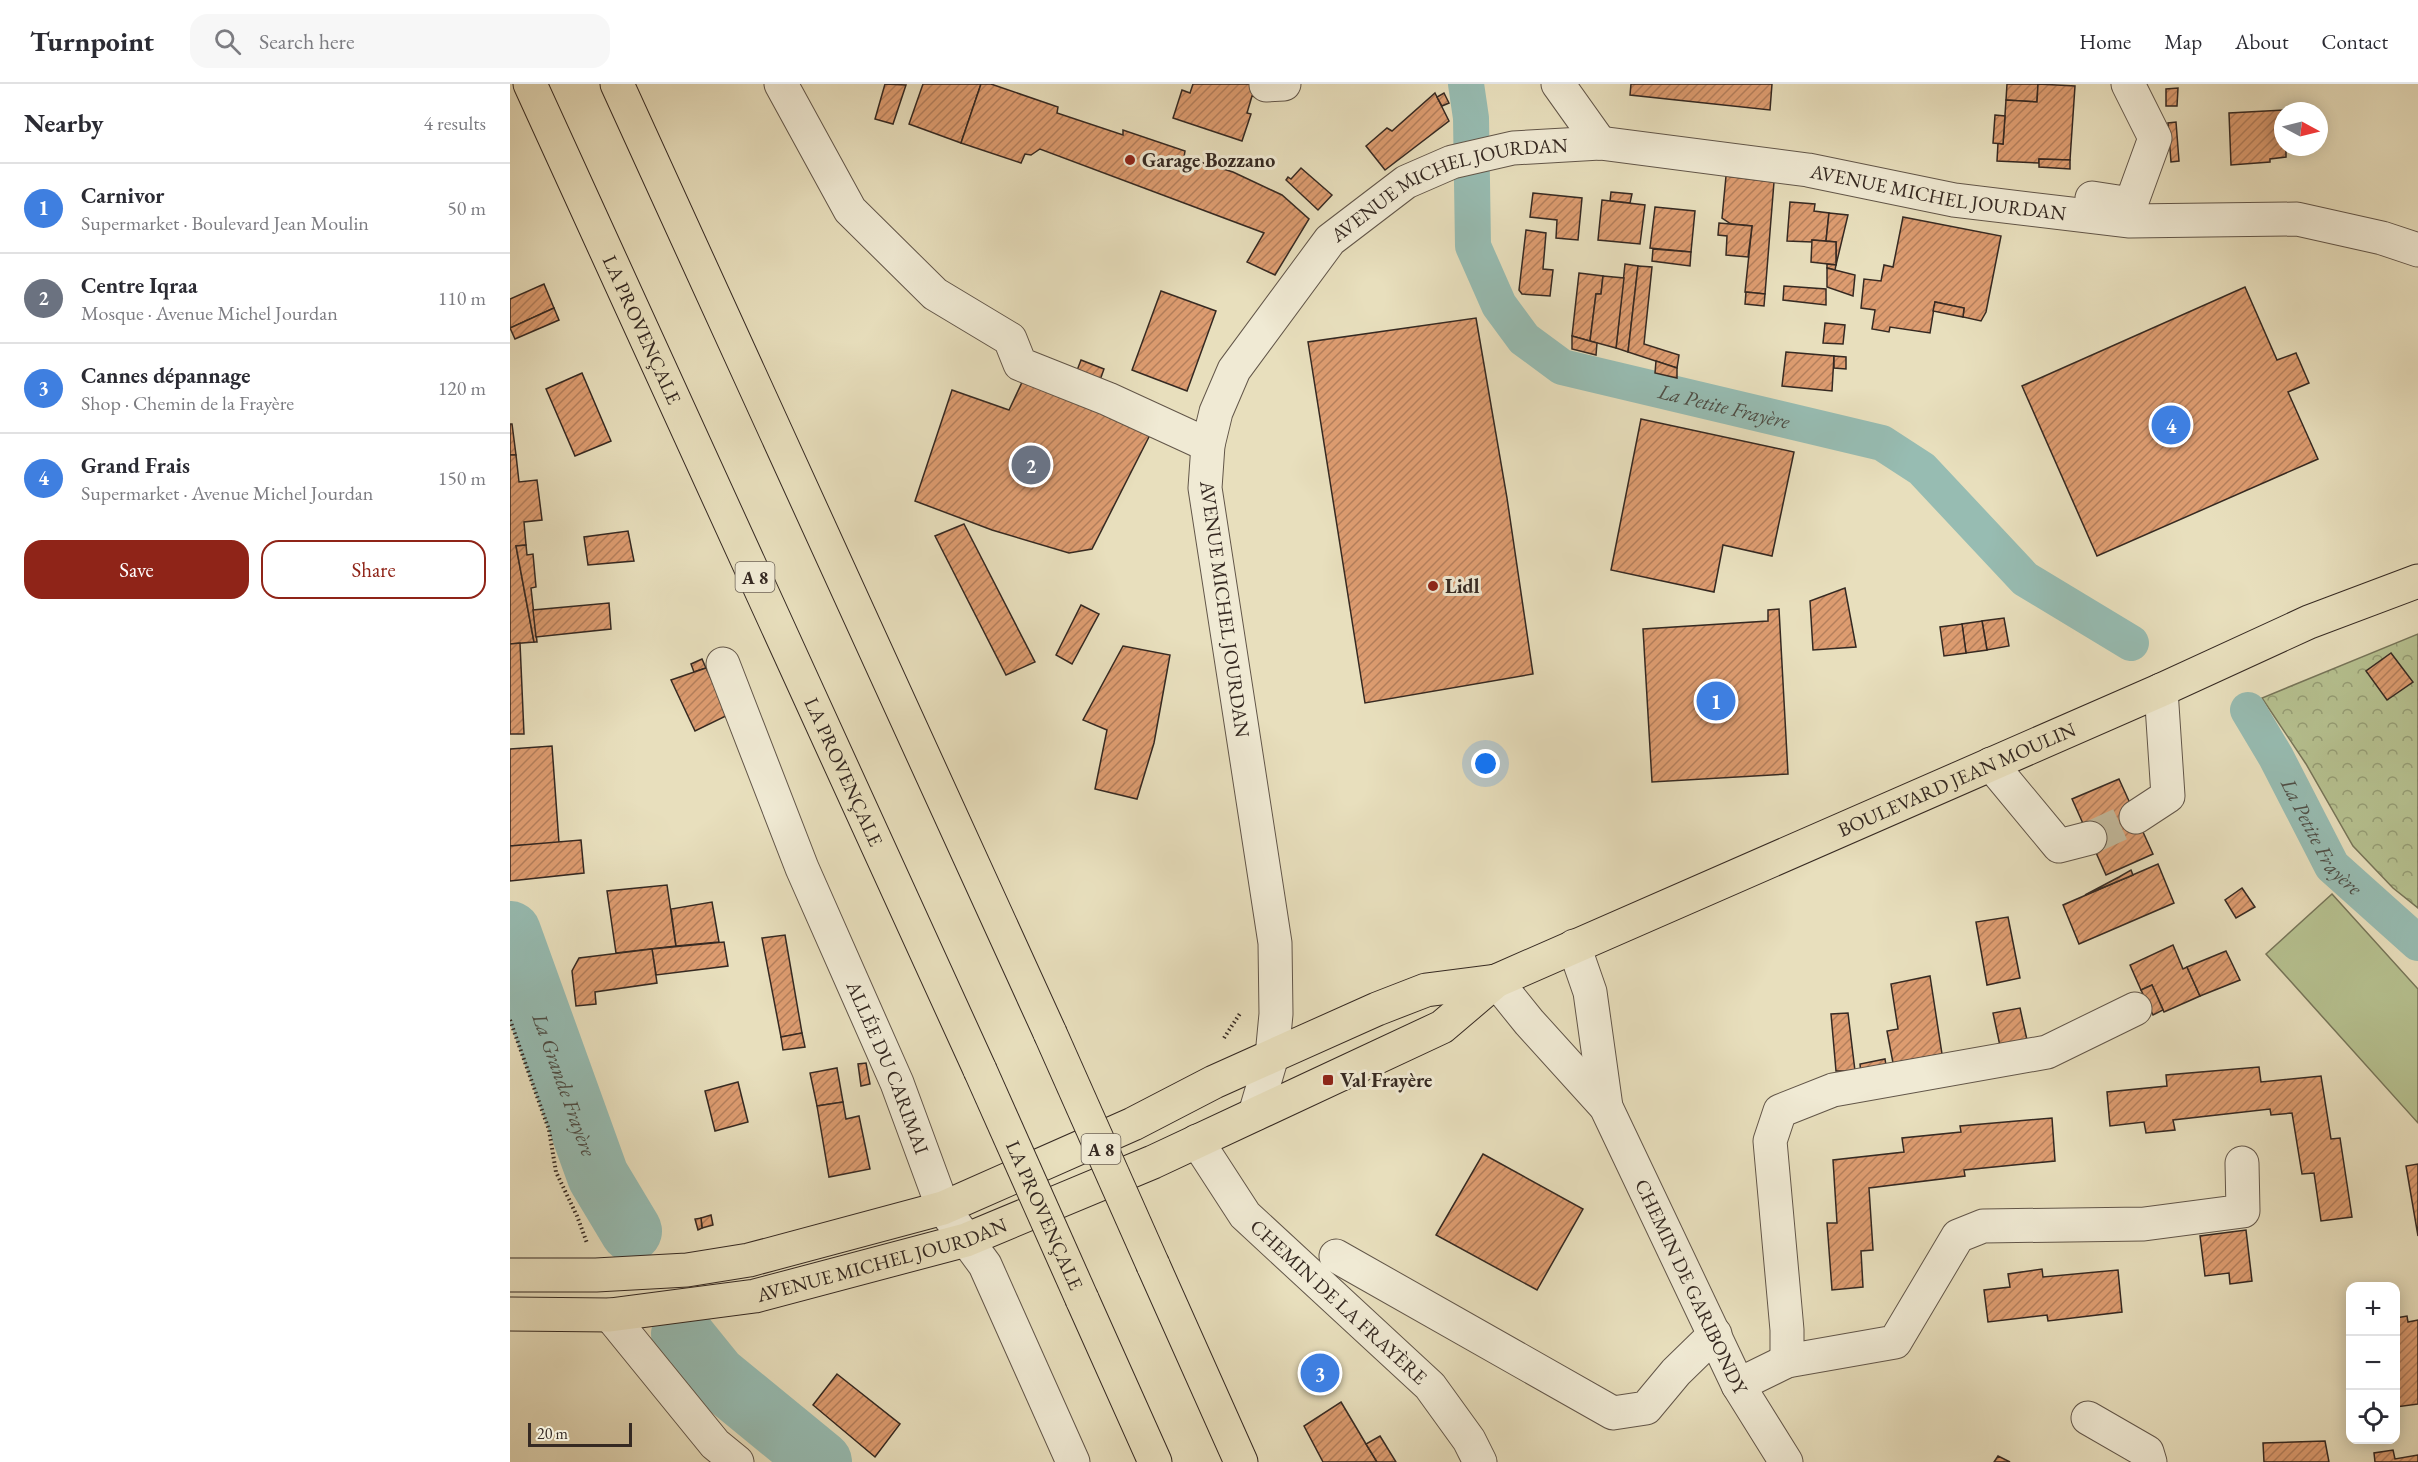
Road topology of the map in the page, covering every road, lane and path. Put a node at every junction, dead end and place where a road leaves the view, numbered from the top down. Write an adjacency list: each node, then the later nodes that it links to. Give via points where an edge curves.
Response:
1 (530, 84): 40 (main road, LA PROVENÇALE / A 8, bridge)
2 (617, 84): 41 (main road, A 8, bridge)
3 (781, 84): 11 (street, via 850,210 935,294 1010,339 1020,364)
4 (1284, 84): 7 (street)
5 (1558, 84): 8 (street)
6 (2128, 84): 9 (street, via 2154,138 2131,204 1988,185)
7 (1266, 85)
8 (1600, 143): 9 (street, AVENUE MICHEL JOURDAN, via 1808,170); 11 (street, AVENUE MICHEL JOURDAN, via 1513,148 1452,162 1406,182 1330,240 1234,370 1216,412)
9 (1954, 200): 10 (street, AVENUE MICHEL JOURDAN, via 2130,221 2297,219)
10 (2418, 250)
11 (1208, 445): 22 (street, AVENUE MICHEL JOURDAN, via 1205,488 1275,943)
12 (2418, 581): 14 (main road, BOULEVARD JEAN MOULIN, via 2309,622)
13 (723, 664): 27 (street, ALLÉE DU CARIMAI, via 802,868 897,1083)
14 (2161, 690): 15 (main road, BOULEVARD JEAN MOULIN); 16 (street, via 2168,796)
15 (1991, 764): 17 (street, via 2060,846); 18 (main road, BOULEVARD JEAN MOULIN)
16 (2136, 817)
17 (2091, 838)
18 (1574, 946): 19 (main road, BOULEVARD JEAN MOULIN); 23 (street, CHEMIN DE GARIBONDY, via 1590,992)
19 (1496, 981): 22 (main road, AVENUE MICHEL JOURDAN, via 1426,990); 23 (street, CHEMIN DE GARIBONDY); 24 (main road, AVENUE MICHEL JOURDAN, via 1442,1027)
20 (2135, 1009): 35 (street, via 2048,1052 1833,1090 1780,1111 1770,1141)
21 (510, 1020): 29 (path, via 549,1130 556,1172)
22 (1272, 1056): 24 (street); 27 (main road, AVENUE MICHEL JOURDAN, via 1133,1124)
23 (1606, 1107): 34 (street, CHEMIN DE GARIBONDY)
24 (1256, 1114): 25 (main road, AVENUE MICHEL JOURDAN)
25 (1197, 1141): 28 (main road, AVENUE MICHEL JOURDAN); 42 (street, CHEMIN DE LA FRAYÈRE, via 1245,1215 1430,1386)
26 (2242, 1163): 35 (street, via 2243,1211 2144,1224 1983,1226 1958,1236 1895,1342)
27 (943, 1208): 28 (street, ALLÉE DU CARIMAI); 31 (main road, AVENUE MICHEL JOURDAN, via 749,1260 687,1270)
28 (966, 1240): 33 (main road, AVENUE MICHEL JOURDAN, via 755,1296); 39 (street, ALLÉE DU CARIMAI, via 985,1265)
29 (587, 1244)
30 (1336, 1256): 34 (street, via 1613,1413 1646,1408)
31 (510, 1275)
32 (510, 1314): 33 (main road, AVENUE MICHEL JOURDAN)
33 (610, 1315): 38 (street, via 715,1444)
34 (1715, 1334): 36 (street, CHEMIN DE GARIBONDY)
35 (1787, 1361): 36 (street)
36 (1738, 1385): 43 (street, CHEMIN DE GARIBONDY)
37 (2088, 1418): 44 (street, via 2147,1452)
38 (737, 1462)
39 (1073, 1462)
40 (1155, 1462)
41 (1241, 1462)
42 (1480, 1462)
43 (1786, 1462)
44 (2150, 1462)

